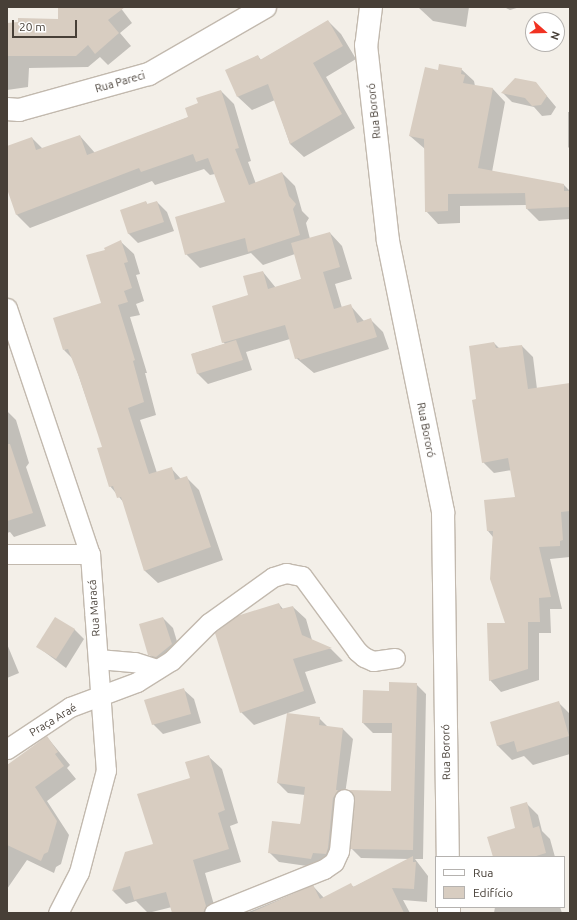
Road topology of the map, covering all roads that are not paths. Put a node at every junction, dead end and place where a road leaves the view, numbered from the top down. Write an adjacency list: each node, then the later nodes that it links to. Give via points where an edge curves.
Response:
1 (265, 7): 3 (street, Rua Pareci, via 149,74 19,110)
2 (371, 7): 13 (street, Rua Bororó, via 366,45 388,241 443,512)
3 (7, 109)
4 (7, 308): 6 (street, Rua Maracá)
5 (7, 554): 6 (street)
6 (90, 554): 8 (street, Rua Maracá)
7 (395, 658): 9 (street, Praça Araé, via 373,661 364,657 302,576 286,573 273,577 209,622 171,661)
8 (98, 659): 9 (street, via 135,662); 10 (street, Rua Maracá)
9 (157, 669): 10 (street, Praça Araé, via 137,682)
10 (101, 696): 11 (street, Praça Araé, via 70,707); 14 (street, Rua Maracá, via 106,770 79,872)
11 (7, 749)
12 (344, 799): 15 (street, via 339,851 334,862 324,869)
13 (448, 856)
14 (58, 913)
15 (214, 913)

